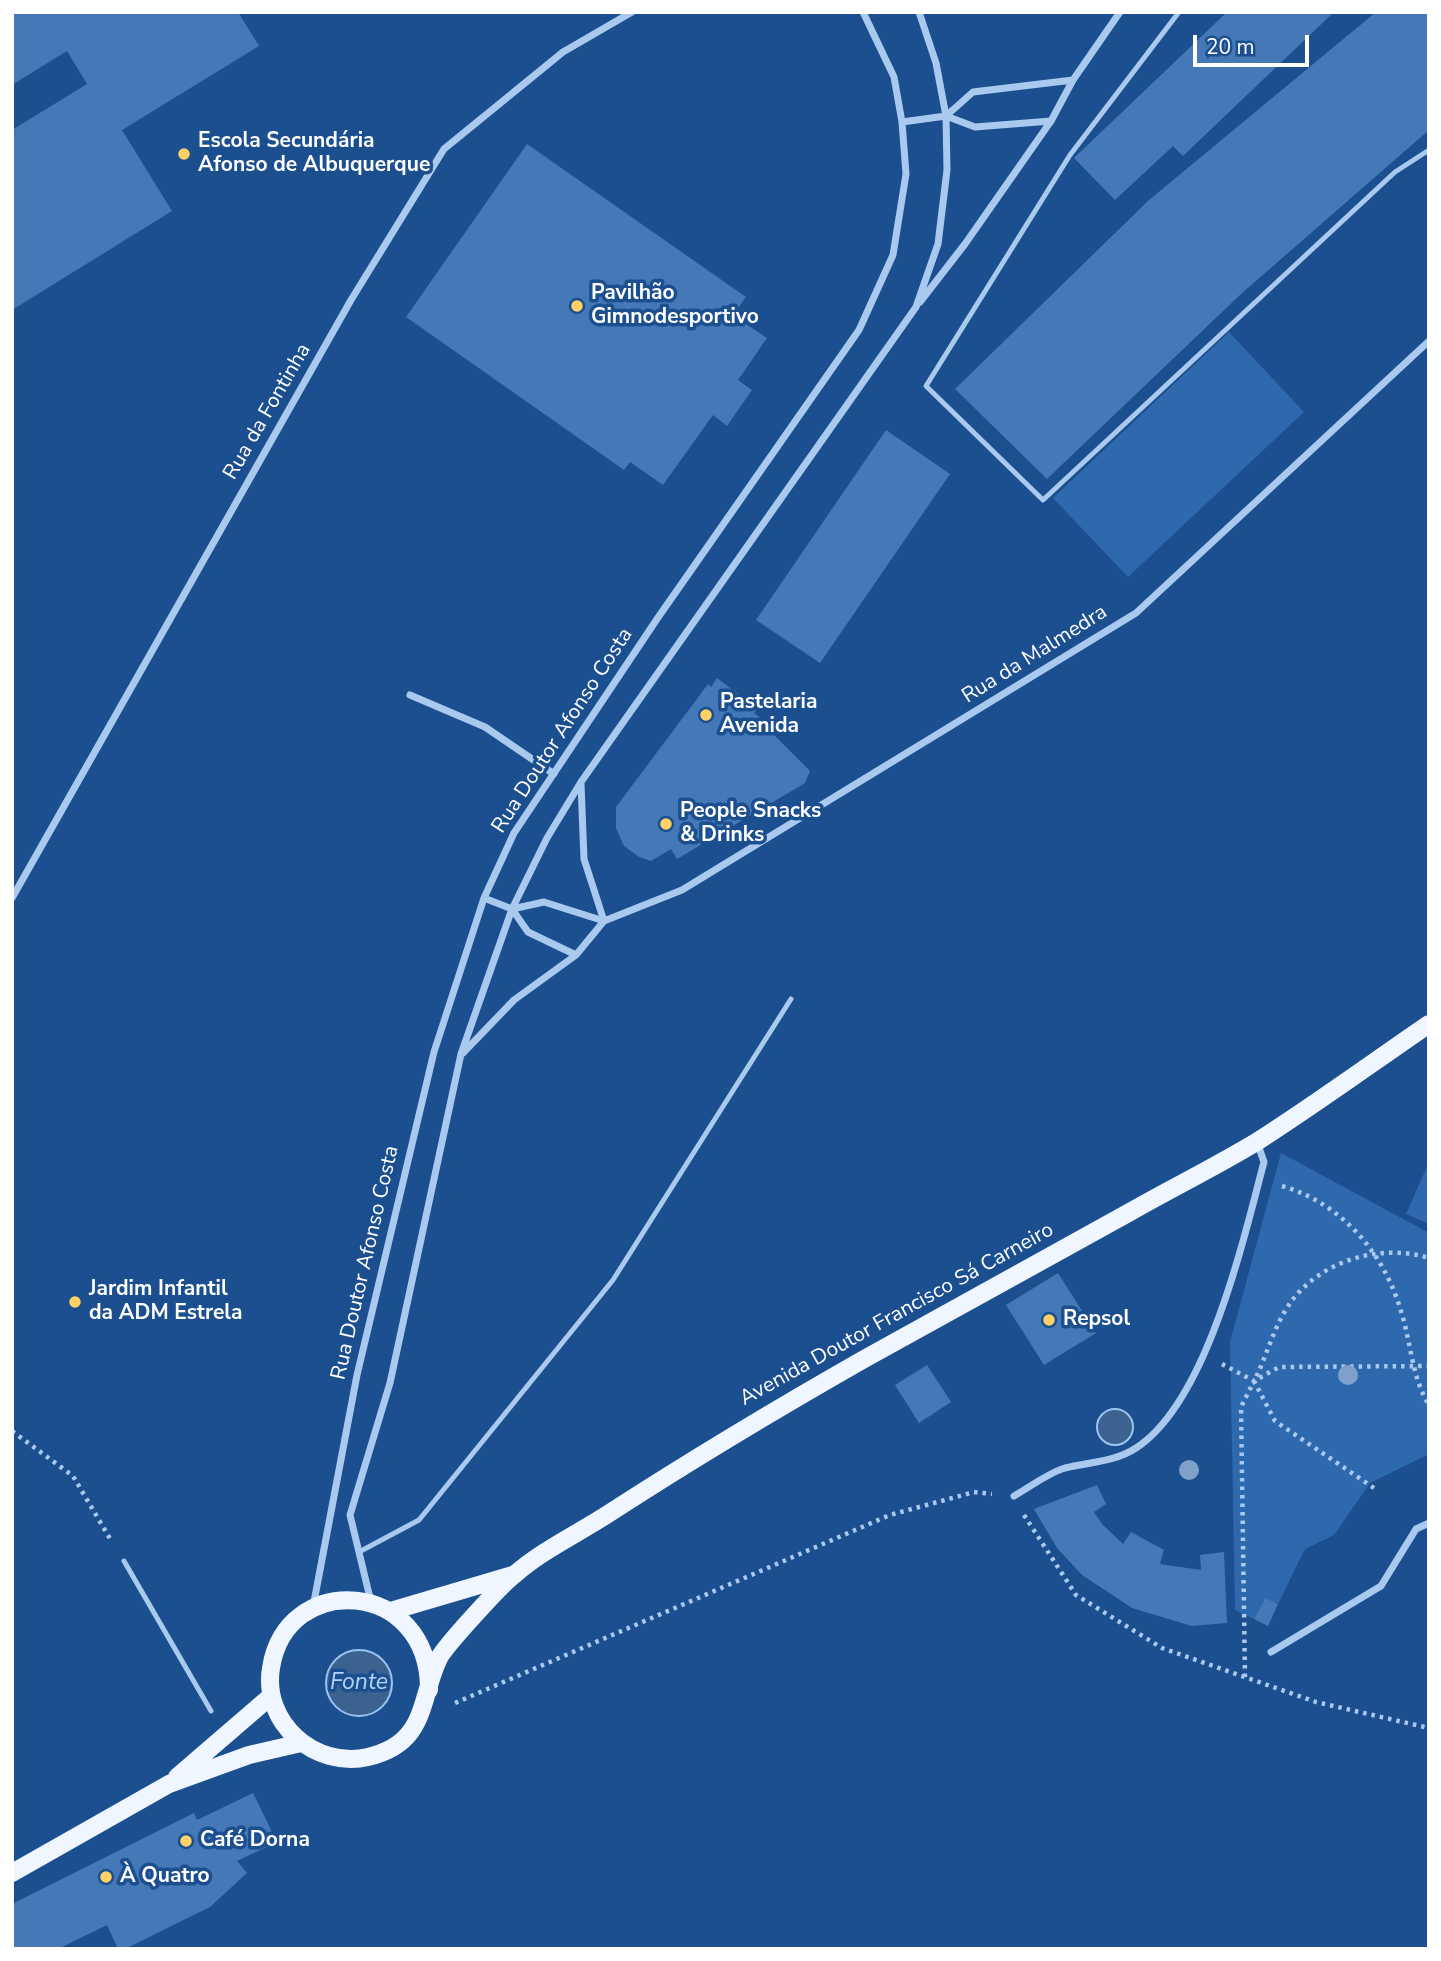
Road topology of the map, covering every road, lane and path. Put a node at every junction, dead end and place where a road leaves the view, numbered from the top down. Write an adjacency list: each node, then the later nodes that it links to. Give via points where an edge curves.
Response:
1 (632, 12): 16 (street, Rua da Fontinha, via 563,52 444,149 351,300)
2 (863, 12): 9 (street, Rua Doutor Afonso Costa, via 894,77)
3 (919, 12): 7 (street, Rua Doutor Afonso Costa, via 936,63)
4 (1120, 12): 6 (street)
5 (1179, 12): 10 (lane, via 1069,155 926,386 1043,500 1395,172)
6 (1073, 80): 7 (street, via 973,92); 8 (street)
7 (946, 116): 8 (street, via 975,127); 9 (street); 11 (street, Rua Doutor Afonso Costa, via 947,170 938,244)
8 (1051, 121): 11 (street)
9 (902, 122): 14 (street, Rua Doutor Afonso Costa, via 906,174 893,255 859,330)
10 (1429, 150)
11 (916, 307): 15 (street, Rua Doutor Afonso Costa)
12 (1429, 341): 19 (street, Rua da Malmedra, via 1136,613 682,890)
13 (410, 695): 14 (street, via 485,727)
14 (554, 774): 17 (street, Rua Doutor Afonso Costa, via 514,833)
15 (581, 782): 18 (street, Rua Doutor Afonso Costa); 19 (street, via 584,859)
16 (12, 898)
17 (484, 898): 18 (street); 42 (street, Rua Doutor Afonso Costa, via 434,1052 358,1375)
18 (512, 909): 19 (street, via 544,902); 20 (street, via 528,932); 23 (street, Rua Doutor Afonso Costa)
19 (604, 920): 20 (street)
20 (576, 955): 23 (street, via 514,1000)
21 (791, 999): 38 (lane, via 613,1280 419,1520)
22 (1429, 1024): 24 (main road, Avenida Doutor Francisco Sá Carneiro)
23 (461, 1055): 38 (street, Rua Doutor Afonso Costa, via 390,1382 351,1515)
24 (1257, 1142): 25 (street, via 1264,1162); 40 (main road, Avenida Doutor Francisco Sá Carneiro, via 743,1427)
25 (1260, 1179): 26 (path, via 1300,1191 1335,1211); 28 (street, via 1217,1327)
26 (1374, 1254): 27 (path, via 1395,1251); 29 (path, via 1401,1308); 31 (path, via 1345,1261 1303,1289 1286,1309)
27 (1429, 1258)
28 (1203, 1354): 31 (path); 35 (street, via 1170,1419 1136,1448 1110,1460 1063,1469)
29 (1414, 1366): 30 (path); 31 (path, via 1279,1367); 32 (path)
30 (1429, 1366)
31 (1254, 1381): 34 (path, via 1275,1420); 45 (path, via 1241,1408)
32 (1429, 1405)
33 (12, 1431): 39 (path, via 73,1476)
34 (1374, 1488)
35 (1014, 1496): 49 (path, via 974,1492 902,1512 459,1701)
36 (1023, 1513): 45 (path, via 1076,1595 1162,1648)
37 (1429, 1523): 44 (street, via 1416,1530 1381,1586)
38 (359, 1552): 41 (street, Rua Doutor Afonso Costa)
39 (124, 1561): 48 (lane)
40 (513, 1575): 43 (main road); 46 (main road, Avenida Doutor Francisco Sá Carneiro, via 440,1656)
41 (371, 1603): 42 (main road, Avenida Doutor Francisco Sá Carneiro, via 351,1600); 43 (main road, Avenida Doutor Francisco Sá Carneiro)
42 (313, 1609): 47 (main road, Avenida Doutor Francisco Sá Carneiro, via 292,1624 277,1646 270,1670)
43 (391, 1611): 46 (main road, Avenida Doutor Francisco Sá Carneiro, via 422,1645 429,1667)
44 (1271, 1653)
45 (1245, 1677): 50 (path, via 1316,1702)
46 (429, 1690): 49 (main road, Avenida Doutor Francisco Sá Carneiro)
47 (271, 1696): 51 (main road, Avenida Doutor Francisco Sá Carneiro, via 287,1730); 52 (main road)
48 (211, 1711)
49 (424, 1711): 51 (main road, Avenida Doutor Francisco Sá Carneiro, via 411,1731 370,1757 323,1755)
50 (1429, 1728)
51 (302, 1743): 52 (main road, via 248,1755)
52 (169, 1784): 53 (main road)
53 (12, 1873)

